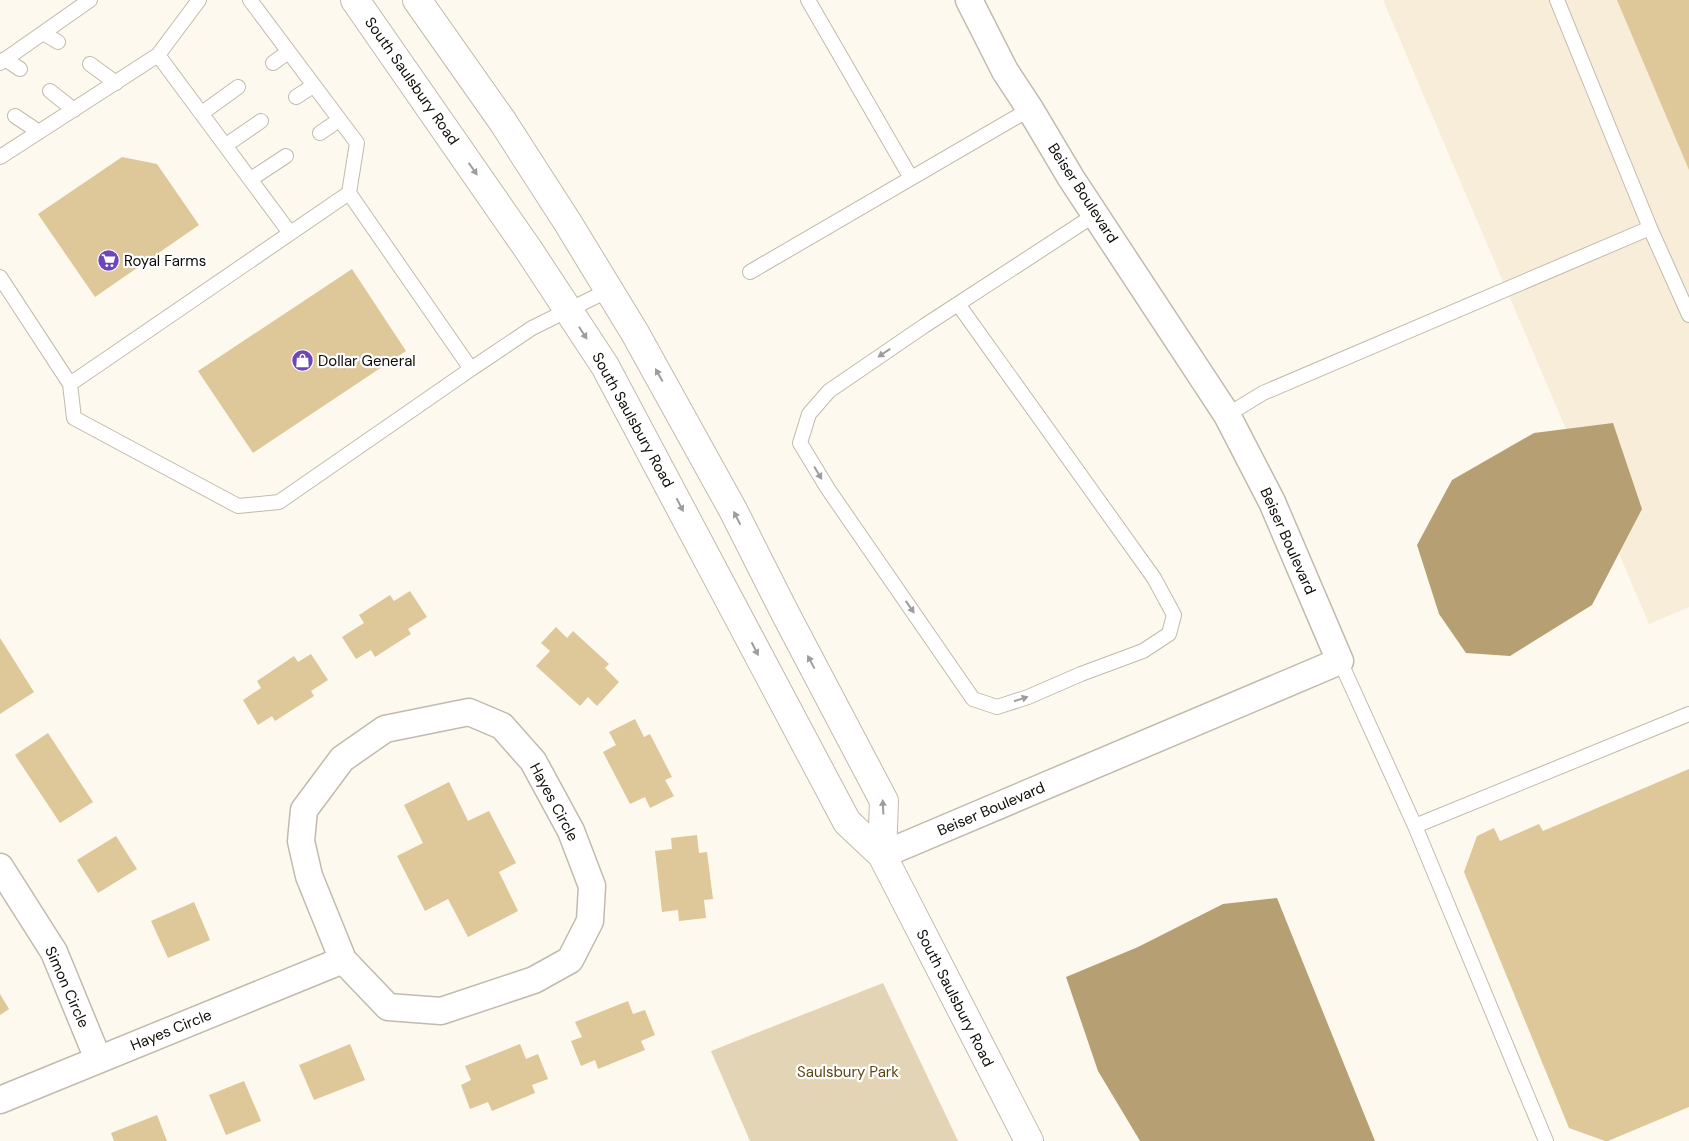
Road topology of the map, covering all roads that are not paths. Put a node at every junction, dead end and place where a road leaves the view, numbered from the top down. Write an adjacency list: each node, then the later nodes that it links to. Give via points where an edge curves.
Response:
1 (90, 0): 9 (lane)
2 (196, 0): 12 (lane)
3 (250, 0): 11 (lane)
4 (355, 0): 43 (main road, South Saulsbury Road, one-way to 43)
5 (417, 0): 41 (main road, South Saulsbury Road, via 503,122)
6 (808, 0): 33 (lane)
7 (969, 0): 22 (street, Beiser Boulevard, via 1005,71)
8 (1556, 0): 37 (lane)
9 (43, 33): 10 (lane); 13 (lane)
10 (58, 42)
11 (288, 52): 14 (lane); 18 (lane)
12 (158, 55): 17 (lane); 24 (lane)
13 (3, 61): 16 (lane)
14 (273, 63)
15 (90, 64): 17 (lane)
16 (20, 69)
17 (116, 83): 23 (lane)
18 (313, 86): 21 (lane); 26 (lane)
19 (238, 87): 24 (lane)
20 (50, 91): 23 (lane)
21 (296, 97)
22 (1030, 109): 33 (lane); 36 (street, Beiser Boulevard)
23 (74, 110): 28 (lane)
24 (202, 113): 30 (lane)
25 (15, 116): 28 (lane)
26 (339, 120): 29 (lane); 35 (lane, via 357,143)
27 (261, 121): 30 (lane)
28 (39, 132): 32 (lane)
29 (320, 133)
30 (226, 145): 34 (lane)
31 (286, 156): 34 (lane)
32 (0, 157)
33 (911, 178): 39 (lane)
34 (252, 179): 38 (lane)
35 (348, 193): 38 (lane); 45 (lane)
36 (1096, 214): 42 (lane); 47 (street, Beiser Boulevard)
37 (1650, 228): 44 (lane); 47 (lane, via 1263,393)
38 (290, 233): 46 (lane)
39 (750, 272)
40 (0, 277): 46 (lane)
41 (609, 290): 43 (lane); 51 (main road, South Saulsbury Road, one-way to 41, via 884,801 733,510)
42 (958, 304): 42 (lane, one-way to 42, via 829,391 809,414 800,443 828,489 973,699 997,707 1143,651 1169,634 1174,616 1154,578)
43 (568, 311): 45 (lane, via 532,328); 51 (main road, South Saulsbury Road, one-way to 51, via 605,366 847,822)
44 (1689, 315)
45 (471, 368): 46 (lane, via 279,502 238,506 74,418)
46 (70, 384)
47 (1227, 415): 48 (street, Beiser Boulevard, via 1272,502)
48 (1340, 661): 50 (lane); 51 (street, Beiser Boulevard)
49 (1689, 714): 50 (lane)
50 (1415, 826): 57 (lane)
51 (882, 856): 56 (main road, South Saulsbury Road)
52 (0, 867): 54 (street, Simon Circle, via 54,952)
53 (343, 960): 53 (street, Hayes Circle, via 388,1007 441,1011 534,980 570,960 590,921 592,886 571,831 533,761 502,726 470,712 385,729 342,759 304,810 301,841 309,876); 54 (street, Hayes Circle)
54 (98, 1059): 55 (street, Hayes Circle)
55 (0, 1100)
56 (1028, 1141)
57 (1546, 1141)

